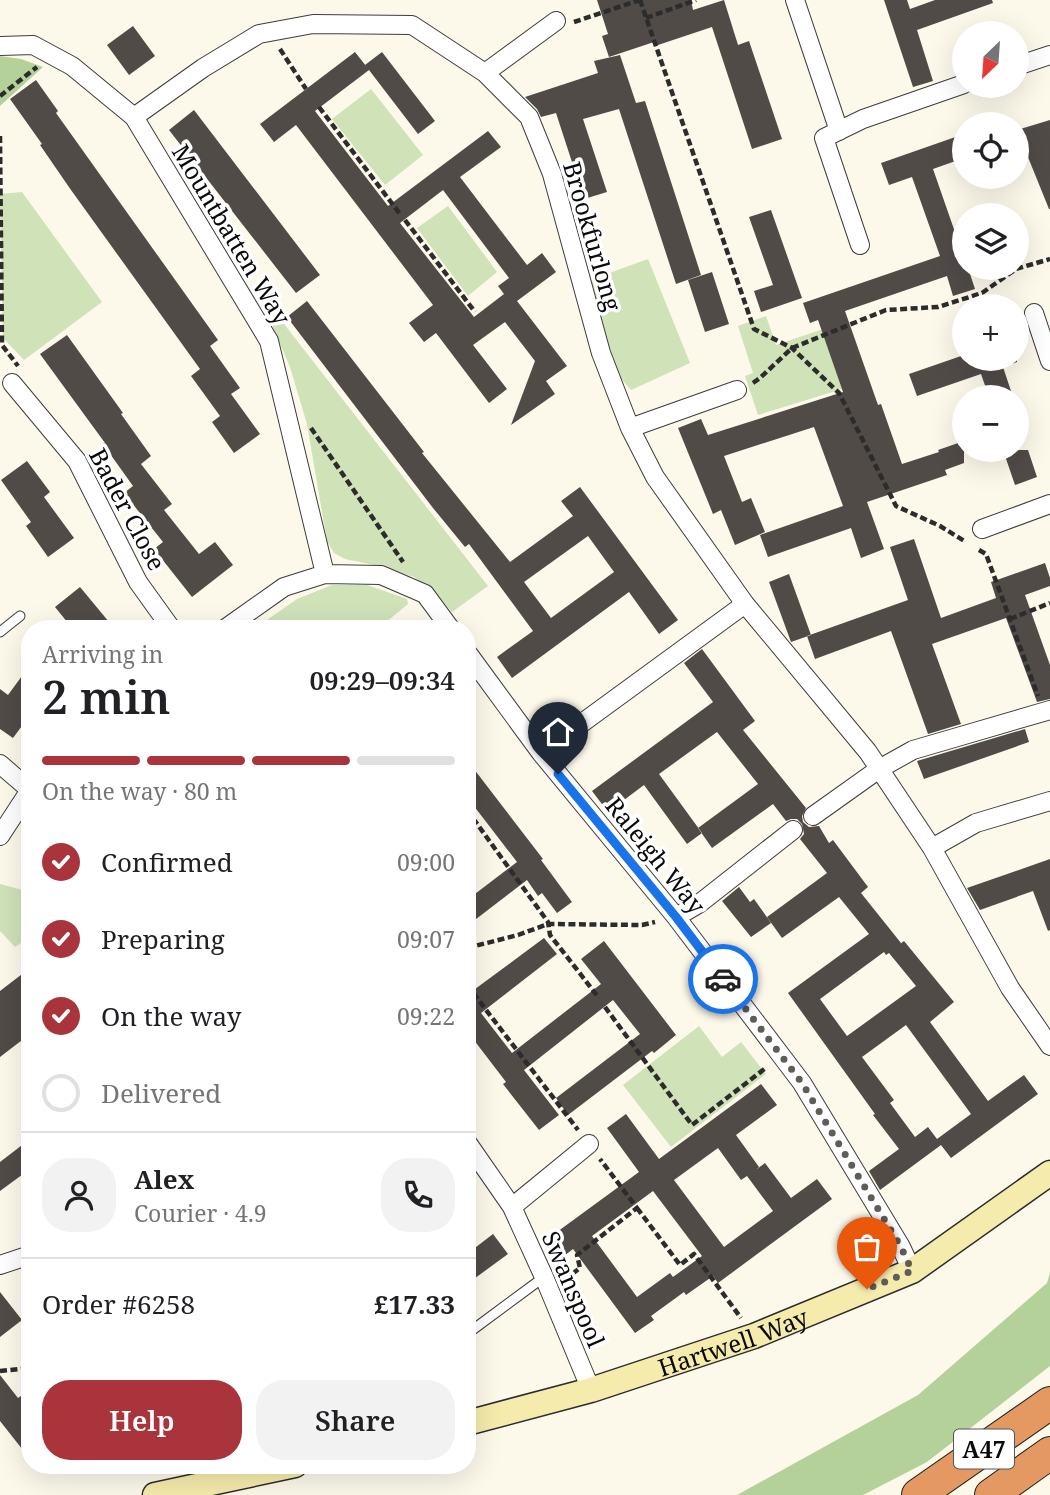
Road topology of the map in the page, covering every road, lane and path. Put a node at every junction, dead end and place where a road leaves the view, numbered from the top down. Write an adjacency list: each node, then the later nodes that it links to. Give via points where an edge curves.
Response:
1 (640, 0): 4 (path); 5 (path, via 578,22)
2 (696, 0): 4 (path)
3 (795, 0): 17 (street)
4 (646, 18): 25 (path, via 754,329)
5 (556, 21): 11 (street)
6 (270, 32): 11 (street, Brookfurlong, via 313,24 412,25); 12 (path); 16 (street, Brookfurlong, via 203,68)
7 (0, 46): 8 (street, Mountbatten Way, via 33,45)
8 (51, 55): 14 (path); 16 (street, Mountbatten Way, via 72,66)
9 (1050, 55): 10 (street)
10 (1029, 62)
11 (485, 73): 30 (street, Brookfurlong, via 529,117 551,174 601,353)
12 (306, 89)
13 (952, 89): 17 (street)
14 (0, 96)
15 (319, 107): 19 (path)
16 (134, 117): 29 (street, Mountbatten Way, via 269,341)
17 (839, 131): 21 (street, via 824,138)
18 (0, 136): 27 (path, via 2,345 18,366)
19 (400, 214)
20 (405, 220): 23 (path)
21 (860, 245)
22 (1050, 259): 25 (path, via 1016,269 982,293 939,307 886,310)
23 (475, 312)
24 (1034, 313): 26 (street)
25 (792, 348): 28 (path, via 761,378); 33 (path, via 839,393 896,506)
26 (1050, 361)
27 (12, 383): 41 (street, Bader Close, via 77,460 138,582)
28 (737, 390): 30 (street)
29 (281, 391): 35 (street, Mountbatten Way); 36 (path)
30 (629, 428): 38 (street, Brookfurlong, via 655,477)
31 (1050, 504): 32 (street)
32 (982, 529)
33 (968, 543)
34 (977, 548): 40 (path, via 986,554)
35 (325, 574): 36 (street, via 380,575); 42 (street, via 284,587)
36 (425, 594): 43 (street)
37 (1050, 603): 40 (path)
38 (745, 604): 47 (street); 49 (street, Brookfurlong)
39 (20, 616): 44 (lane)
40 (1010, 619): 46 (path)
41 (165, 620)
42 (237, 620)
43 (444, 620)
44 (0, 632)
45 (476, 664): 47 (street, Raleigh Way)
46 (1047, 711): 49 (street, via 913,750)
47 (541, 753): 58 (street, Raleigh Way)
48 (0, 764): 50 (street)
49 (879, 769): 53 (street); 57 (street, Brookfurlong)
50 (21, 782)
51 (1050, 801): 57 (street, via 976,823)
52 (21, 804): 56 (street)
53 (813, 816)
54 (476, 823): 59 (path)
55 (793, 830): 58 (street)
56 (0, 836)
57 (932, 848): 64 (street, Brookfurlong, via 1010,988)
58 (676, 917): 59 (path, via 642,925); 65 (street, Raleigh Way)
59 (548, 924): 60 (path); 62 (path, via 550,935)
60 (476, 946)
61 (476, 997): 66 (path)
62 (599, 998)
63 (605, 1007): 65 (path, via 692,1125)
64 (1050, 1046)
65 (782, 1056): 73 (street, Raleigh Way)
66 (589, 1144): 69 (street); 70 (path)
67 (476, 1155): 69 (street, Swanspool)
68 (1050, 1173): 73 (street, Hartwell Way)
69 (512, 1208): 74 (street, Swanspool)
70 (637, 1208): 74 (path, via 578,1255 580,1268); 76 (path, via 680,1265 694,1254)
71 (21, 1258): 72 (street)
72 (0, 1265)
73 (912, 1271): 76 (street, Hartwell Way)
74 (547, 1284): 75 (lane); 79 (street, Swanspool)
75 (476, 1328)
76 (754, 1336): 79 (street, Hartwell Way)
77 (21, 1369): 78 (path)
78 (0, 1371)
79 (591, 1390): 81 (street, Hartwell Way)
80 (1050, 1403): 85 (highway, A47)
81 (476, 1421)
82 (1050, 1452): 86 (highway, A47)
83 (253, 1474): 84 (street)
84 (155, 1495)
85 (918, 1495)
86 (991, 1495)

